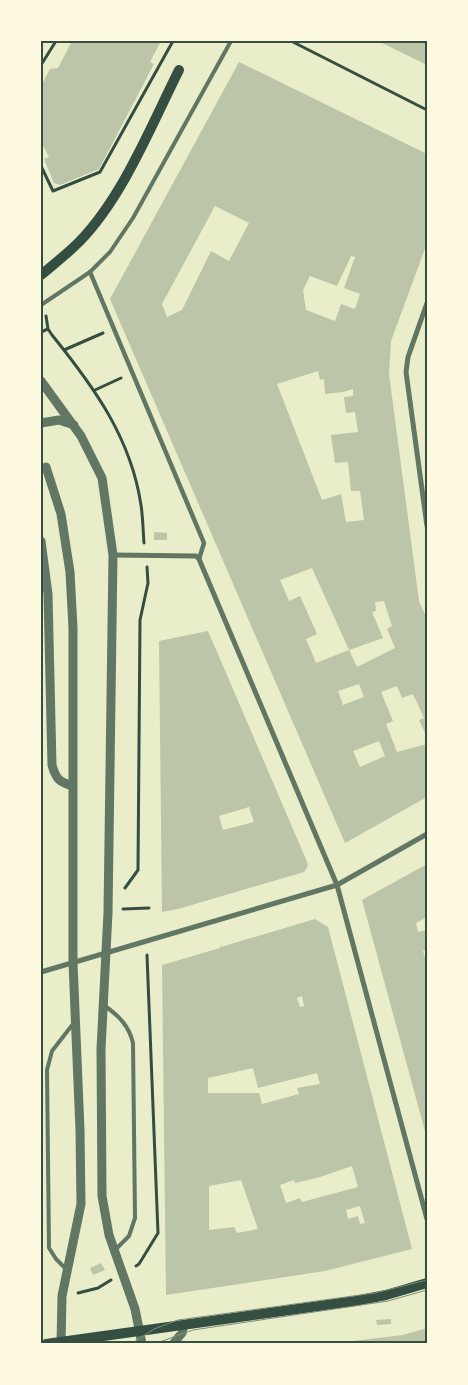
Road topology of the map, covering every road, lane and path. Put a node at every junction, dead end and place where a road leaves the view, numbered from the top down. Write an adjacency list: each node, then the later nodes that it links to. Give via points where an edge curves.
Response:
1 (56, 41): 5 (path)
2 (172, 41): 8 (path, via 100,172 53,192)
3 (231, 41): 9 (lane, via 133,218 110,252)
4 (291, 41): 7 (path)
5 (41, 65)
6 (179, 70): 10 (main road, via 137,154 97,220 80,241)
7 (427, 110)
8 (41, 166)
9 (90, 272): 11 (lane); 13 (street)
10 (41, 275)
11 (43, 304): 14 (path)
12 (427, 304): 23 (street, via 408,357 406,372)
13 (113, 328): 16 (path); 17 (street)
14 (48, 329): 15 (path); 16 (path)
15 (41, 332)
16 (64, 350): 19 (path)
17 (132, 373): 19 (path); 27 (street, via 204,543)
18 (41, 381): 21 (street)
19 (95, 390): 26 (path, via 117,427 132,465 141,506)
20 (41, 423): 21 (street, via 59,420)
21 (74, 425): 25 (street, via 102,478)
22 (46, 467): 30 (street, via 61,514 70,572)
23 (427, 526)
24 (41, 541): 29 (street)
25 (113, 555): 26 (street); 37 (street)
26 (146, 555): 27 (street, via 196,556)
27 (199, 559): 32 (street)
28 (148, 584): 33 (path, via 140,620 138,870)
29 (45, 595): 30 (street, via 52,765 60,783)
30 (73, 786): 40 (street)
31 (427, 834): 32 (street)
32 (337, 886): 38 (street); 44 (street)
33 (124, 894)
34 (123, 901): 36 (path)
35 (149, 908): 36 (path)
36 (122, 909): 37 (path)
37 (108, 913): 39 (street)
38 (145, 942): 39 (street); 47 (path, via 158,1233 139,1264)
39 (107, 953): 40 (street); 42 (street)
40 (73, 964): 41 (street); 43 (street)
41 (41, 972)
42 (103, 1005): 45 (street, via 102,1196); 45 (lane, via 120,1017 133,1043 135,1218 129,1236)
43 (75, 1023): 46 (street, via 81,1204); 46 (lane, via 52,1051 47,1070 49,1248)
44 (427, 1219)
45 (114, 1251): 47 (street)
46 (68, 1271): 49 (street)
47 (123, 1272): 49 (path, via 98,1288); 51 (street)
48 (427, 1283): 50 (main road, via 355,1301)
49 (62, 1296): 52 (street)
50 (184, 1325): 51 (main road); 55 (street)
51 (141, 1331): 52 (main road); 54 (street)
52 (61, 1343): 53 (main road)
53 (46, 1344)
54 (142, 1344)
55 (173, 1344)

